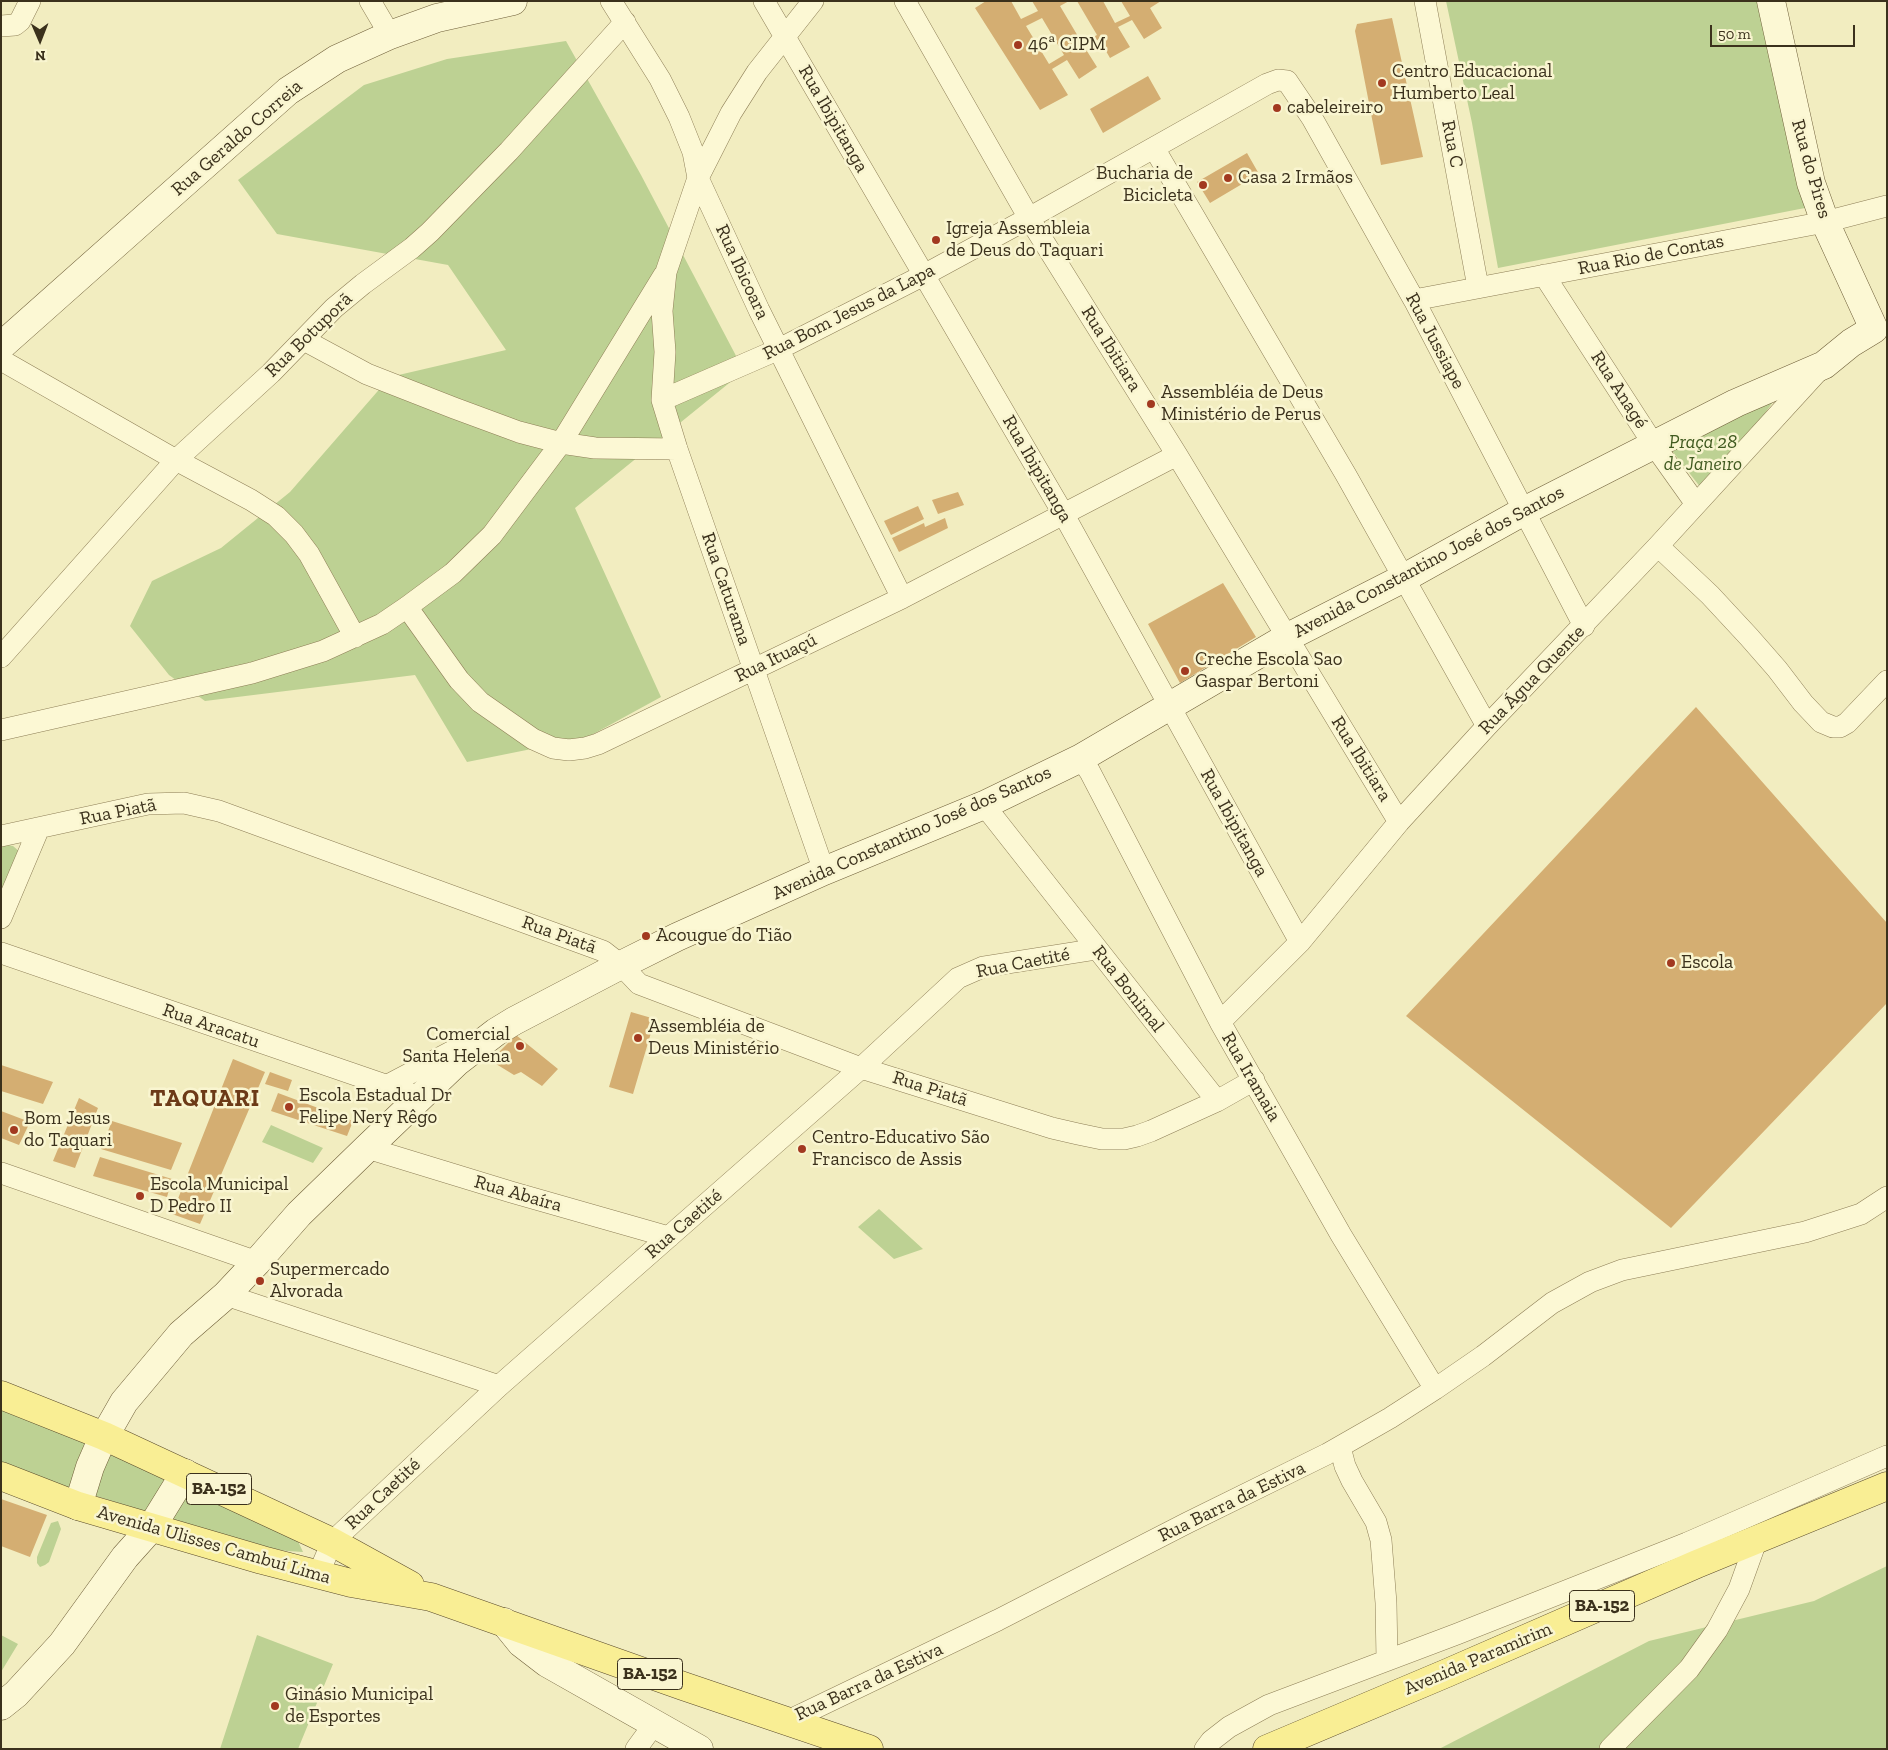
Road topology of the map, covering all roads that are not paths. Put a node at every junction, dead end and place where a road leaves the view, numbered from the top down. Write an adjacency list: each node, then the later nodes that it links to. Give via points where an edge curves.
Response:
1 (30, 1): 11 (street, via 20,21)
2 (370, 1): 12 (street)
3 (513, 1): 12 (street, Rua Geraldo Correia, via 437,18)
4 (611, 1): 10 (street, Rua Ibicoara)
5 (764, 1): 13 (street, Rua Ibipitanga)
6 (813, 1): 13 (street)
7 (905, 1): 18 (street, Rua Ibitiara)
8 (1425, 1): 23 (street, Rua C)
9 (1771, 1): 19 (street, Rua do Pires, via 1811,183)
10 (625, 22): 16 (street, Rua Ibicoara, via 679,117 693,152); 26 (street, Rua Botuporã, via 509,151 430,232 341,302)
11 (1, 26)
12 (390, 35): 27 (street, Rua Geraldo Correia, via 337,59 288,91)
13 (785, 36): 16 (street, via 757,72 731,114); 21 (street, Rua Ibipitanga)
14 (1267, 84): 15 (street, Rua Bom Jesus da Lapa); 24 (street, Rua Jussiape, via 1283,80 1291,84)
15 (1154, 148): 18 (street, Rua Bom Jesus da Lapa); 41 (street)
16 (698, 178): 20 (street); 28 (street, Rua Ibicoara)
17 (1887, 206): 19 (street, Rua Rio de Contas)
18 (1029, 218): 21 (street, Rua Bom Jesus da Lapa); 35 (street, Rua Ibitiara)
19 (1825, 222): 22 (street, Rua Rio de Contas); 25 (street, Rua do Pires)
20 (666, 272): 31 (street, via 662,311 665,352); 32 (street)
21 (924, 275): 28 (street, Rua Bom Jesus da Lapa); 39 (street, Rua Ibipitanga)
22 (1544, 275): 23 (street, Rua Rio de Contas); 33 (street, Rua Anagé)
23 (1478, 287): 24 (street, Rua Rio de Contas)
24 (1414, 300): 38 (street, Rua Jussiape)
25 (1880, 326): 30 (street, Rua Água Quente, via 1851,343)
26 (304, 340): 32 (street, via 367,374 519,432); 36 (street, Rua Botuporã)
27 (1, 346)
28 (778, 350): 31 (street, Rua Bom Jesus da Lapa); 42 (street, Rua Ibicoara)
29 (1, 360): 36 (street)
30 (1824, 365): 33 (street, Avenida Constantino José dos Santos, via 1736,403); 37 (street, Rua Água Quente)
31 (662, 400): 34 (street, Rua Caturama)
32 (561, 443): 34 (street, via 595,448); 43 (street, via 492,535 454,572)
33 (1654, 445): 37 (street, Rua Anagé); 38 (street, Avenida Constantino José dos Santos)
34 (677, 449): 48 (street, Rua Caturama)
35 (1177, 455): 39 (street, Rua Ituaçú); 46 (street, Rua Ibitiara)
36 (176, 460): 45 (street, via 276,516 308,554); 47 (street, Rua Botuporã)
37 (1696, 504): 40 (street, Rua Água Quente)
38 (1524, 511): 41 (street, Avenida Constantino José dos Santos); 44 (street, Rua Jussiape)
39 (1064, 514): 42 (street, Rua Ituaçú); 50 (street, Rua Ibipitanga)
40 (1658, 546): 44 (street, Rua Água Quente); 49 (street, via 1749,636 1821,722 1833,727 1847,723)
41 (1404, 578): 46 (street, Avenida Constantino José dos Santos); 51 (street)
42 (902, 598): 48 (street, Rua Ituaçú)
43 (407, 608): 45 (street); 48 (street, Rua Ituaçú, via 459,680 480,702 533,739 553,748 569,750 598,744)
44 (1584, 626): 51 (street, Rua Água Quente)
45 (355, 637): 52 (street, via 324,652 252,673)
46 (1286, 638): 50 (street, Avenida Constantino José dos Santos); 55 (street, Rua Ibitiara)
47 (1, 657)
48 (753, 668): 58 (street, Rua Caturama)
49 (1887, 681)
50 (1169, 705): 53 (street, Avenida Constantino José dos Santos); 60 (street, Rua Ibipitanga)
51 (1487, 726): 55 (street, Rua Água Quente)
52 (1, 730)
53 (1081, 758): 54 (street, Avenida Constantino José dos Santos); 64 (street, Rua Iramaia)
54 (984, 806): 58 (street, Avenida Constantino José dos Santos); 61 (street, Rua Bonimal)
55 (1399, 822): 60 (street, Rua Água Quente)
56 (39, 828): 57 (street, Rua Piatã); 59 (street); 63 (street, Rua Piatã, via 148,804 184,803 219,811 603,951)
57 (1, 836)
58 (824, 871): 63 (street, Avenida Constantino José dos Santos)
59 (1, 918)
60 (1300, 942): 64 (street, Rua Água Quente)
61 (1097, 949): 66 (street, Rua Caetité, via 983,967 958,978); 70 (street, Rua Bonimal)
62 (1, 953): 68 (street, Rua Aracatu)
63 (621, 964): 65 (street, Avenida Constantino José dos Santos, via 514,1021); 66 (street, Rua Piatã, via 639,984)
64 (1220, 1022): 67 (street, Rua Iramaia)
65 (482, 1042): 68 (street, via 464,1045); 69 (street, Avenida Constantino José dos Santos)
66 (862, 1068): 70 (street, Rua Piatã, via 1052,1128 1102,1139 1124,1139 1152,1132); 74 (street, Rua Caetité)
67 (1254, 1080): 70 (street, Rua Piatã); 78 (street, Rua Iramaia, via 1341,1235)
68 (386, 1086): 69 (street, Rua Aracatu)
69 (420, 1098): 71 (street, Avenida Constantino José dos Santos)
70 (1217, 1101)
71 (367, 1148): 74 (street, Rua Abaíra); 75 (street, Avenida Constantino José dos Santos, via 299,1214)
72 (1, 1173): 75 (street)
73 (1887, 1197): 78 (street, Rua Barra da Estiva, via 1861,1214 1805,1232 1622,1270 1583,1286 1552,1303)
74 (669, 1237): 77 (street, Rua Caetité)
75 (257, 1262): 76 (street, Avenida Constantino José dos Santos)
76 (226, 1295): 77 (street); 80 (street, Avenida Constantino José dos Santos, via 175,1340 124,1402)
77 (499, 1386): 90 (street, Rua Caetité)
78 (1435, 1389): 81 (street, Rua Barra da Estiva)
79 (1, 1395): 80 (main road, Avenida Ulisses Cambuí Lima / BA-152)
80 (104, 1436): 83 (main road, Avenida Ulisses Cambuí Lima / BA-152); 86 (street, Avenida Constantino José dos Santos)
81 (1340, 1447): 94 (street, via 1345,1466 1376,1522 1381,1540); 96 (street, Rua Barra da Estiva, via 998,1620)
82 (1887, 1456): 87 (street)
83 (185, 1473): 88 (street); 90 (main road, Avenida Ulisses Cambuí Lima / BA-152)
84 (1, 1476): 86 (main road, Avenida Ulisses Cambuí Lima / BA-152)
85 (1887, 1486): 87 (main road, Avenida Paramirim / BA-152)
86 (78, 1506): 88 (main road, Avenida Ulisses Cambuí Lima / BA-152)
87 (1798, 1508): 89 (main road, Avenida Paramirim / BA-152); 94 (street, via 1687,1543)
88 (151, 1528): 91 (main road, Avenida Ulisses Cambuí Lima / BA-152); 95 (street, via 125,1557 62,1644)
89 (1757, 1539): 102 (main road, Avenida Paramirim / BA-152); 103 (street, via 1739,1589 1717,1630 1689,1669)
90 (332, 1542): 91 (street, Rua Caetité); 92 (main road, Avenida Ulisses Cambuí Lima / BA-152)
91 (318, 1575): 92 (main road, Avenida Ulisses Cambuí Lima / BA-152)
92 (431, 1597): 93 (main road, Avenida Ulisses Cambuí Lima / BA-152)
93 (504, 1622): 96 (main road, Avenida Ulisses Cambuí Lima / BA-152); 97 (street, via 521,1643 547,1662)
94 (1386, 1660): 101 (street, via 1269,1705 1229,1727)
95 (1, 1706)
96 (788, 1721): 100 (main road, Avenida Ulisses Cambuí Lima / BA-152)
97 (655, 1723): 98 (street); 99 (street)
98 (636, 1749)
99 (699, 1749)
100 (869, 1749)
101 (1205, 1749)
102 (1267, 1749)
103 (1610, 1749)

